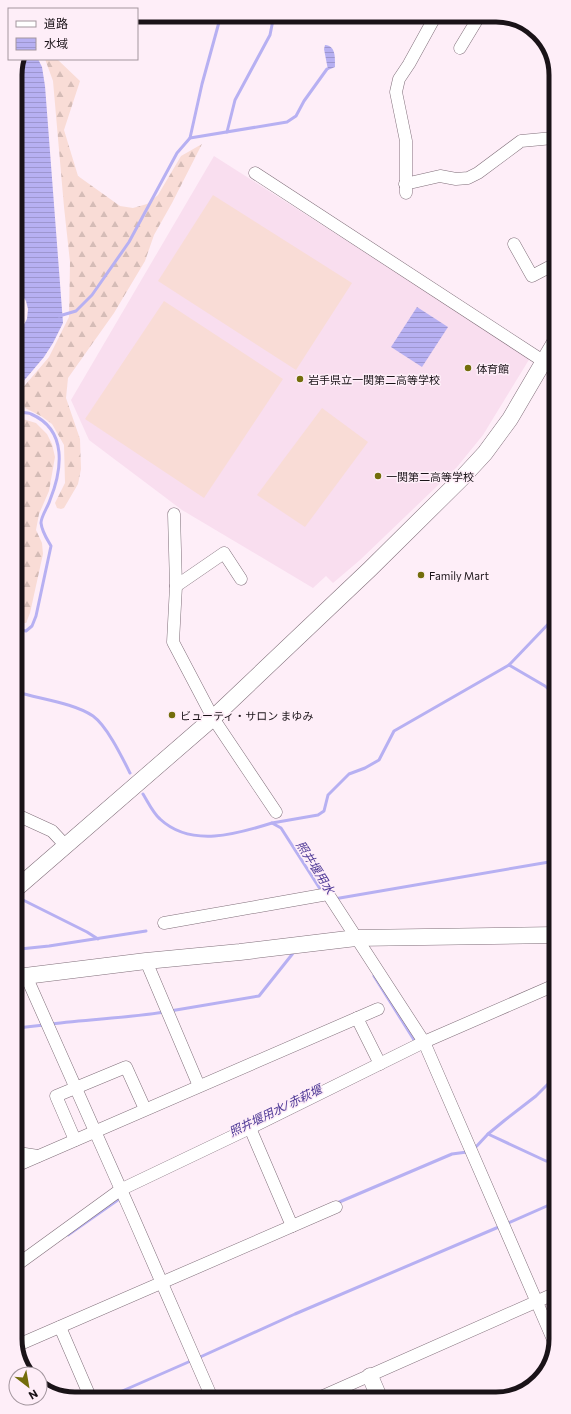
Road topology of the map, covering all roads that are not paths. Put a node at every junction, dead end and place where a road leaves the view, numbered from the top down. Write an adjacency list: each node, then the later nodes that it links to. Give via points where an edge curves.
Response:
1 (432, 22): 4 (street, via 399,79 396,92 406,142 406,188 440,176 468,178 521,141)
2 (476, 22): 3 (street)
3 (460, 48)
4 (549, 138)
5 (255, 173): 9 (street)
6 (514, 244): 7 (street, via 532,276)
7 (549, 267)
8 (549, 352): 9 (street)
9 (543, 361): 13 (street, via 510,419 461,480)
10 (174, 514): 12 (street)
11 (241, 579): 12 (street, via 224,553)
12 (176, 586): 13 (street, via 173,642)
13 (213, 718): 14 (street); 16 (street)
14 (276, 812)
15 (22, 817): 16 (street, via 52,831)
16 (66, 846): 17 (street)
17 (22, 884)
18 (164, 923): 20 (street, via 328,894)
19 (549, 935): 20 (street)
20 (356, 938): 21 (street); 26 (street)
21 (146, 961): 22 (street); 28 (street)
22 (22, 976): 29 (street)
23 (549, 988): 26 (street)
24 (378, 1009): 25 (street)
25 (357, 1018): 27 (street); 28 (street)
26 (424, 1042): 27 (street); 43 (street)
27 (380, 1064): 31 (street)
28 (200, 1086): 30 (street)
29 (76, 1088): 30 (street, via 126,1067); 32 (street); 33 (street, via 56,1096)
30 (145, 1109): 32 (street)
31 (250, 1128): 37 (street); 39 (street)
32 (96, 1130): 33 (street); 37 (street)
33 (75, 1140): 35 (street)
34 (22, 1154): 35 (street)
35 (38, 1156): 36 (street)
36 (22, 1162)
37 (120, 1190): 40 (street); 41 (street)
38 (336, 1207): 39 (street)
39 (292, 1226): 41 (street)
40 (22, 1261)
41 (162, 1283): 44 (street); 49 (street)
42 (549, 1296): 43 (street)
43 (536, 1301): 45 (street); 47 (street)
44 (60, 1327): 46 (street); 48 (street)
45 (549, 1330)
46 (22, 1343)
47 (370, 1376): 50 (street); 51 (street)
48 (88, 1392)
49 (209, 1392)
50 (333, 1392)
51 (377, 1392)

